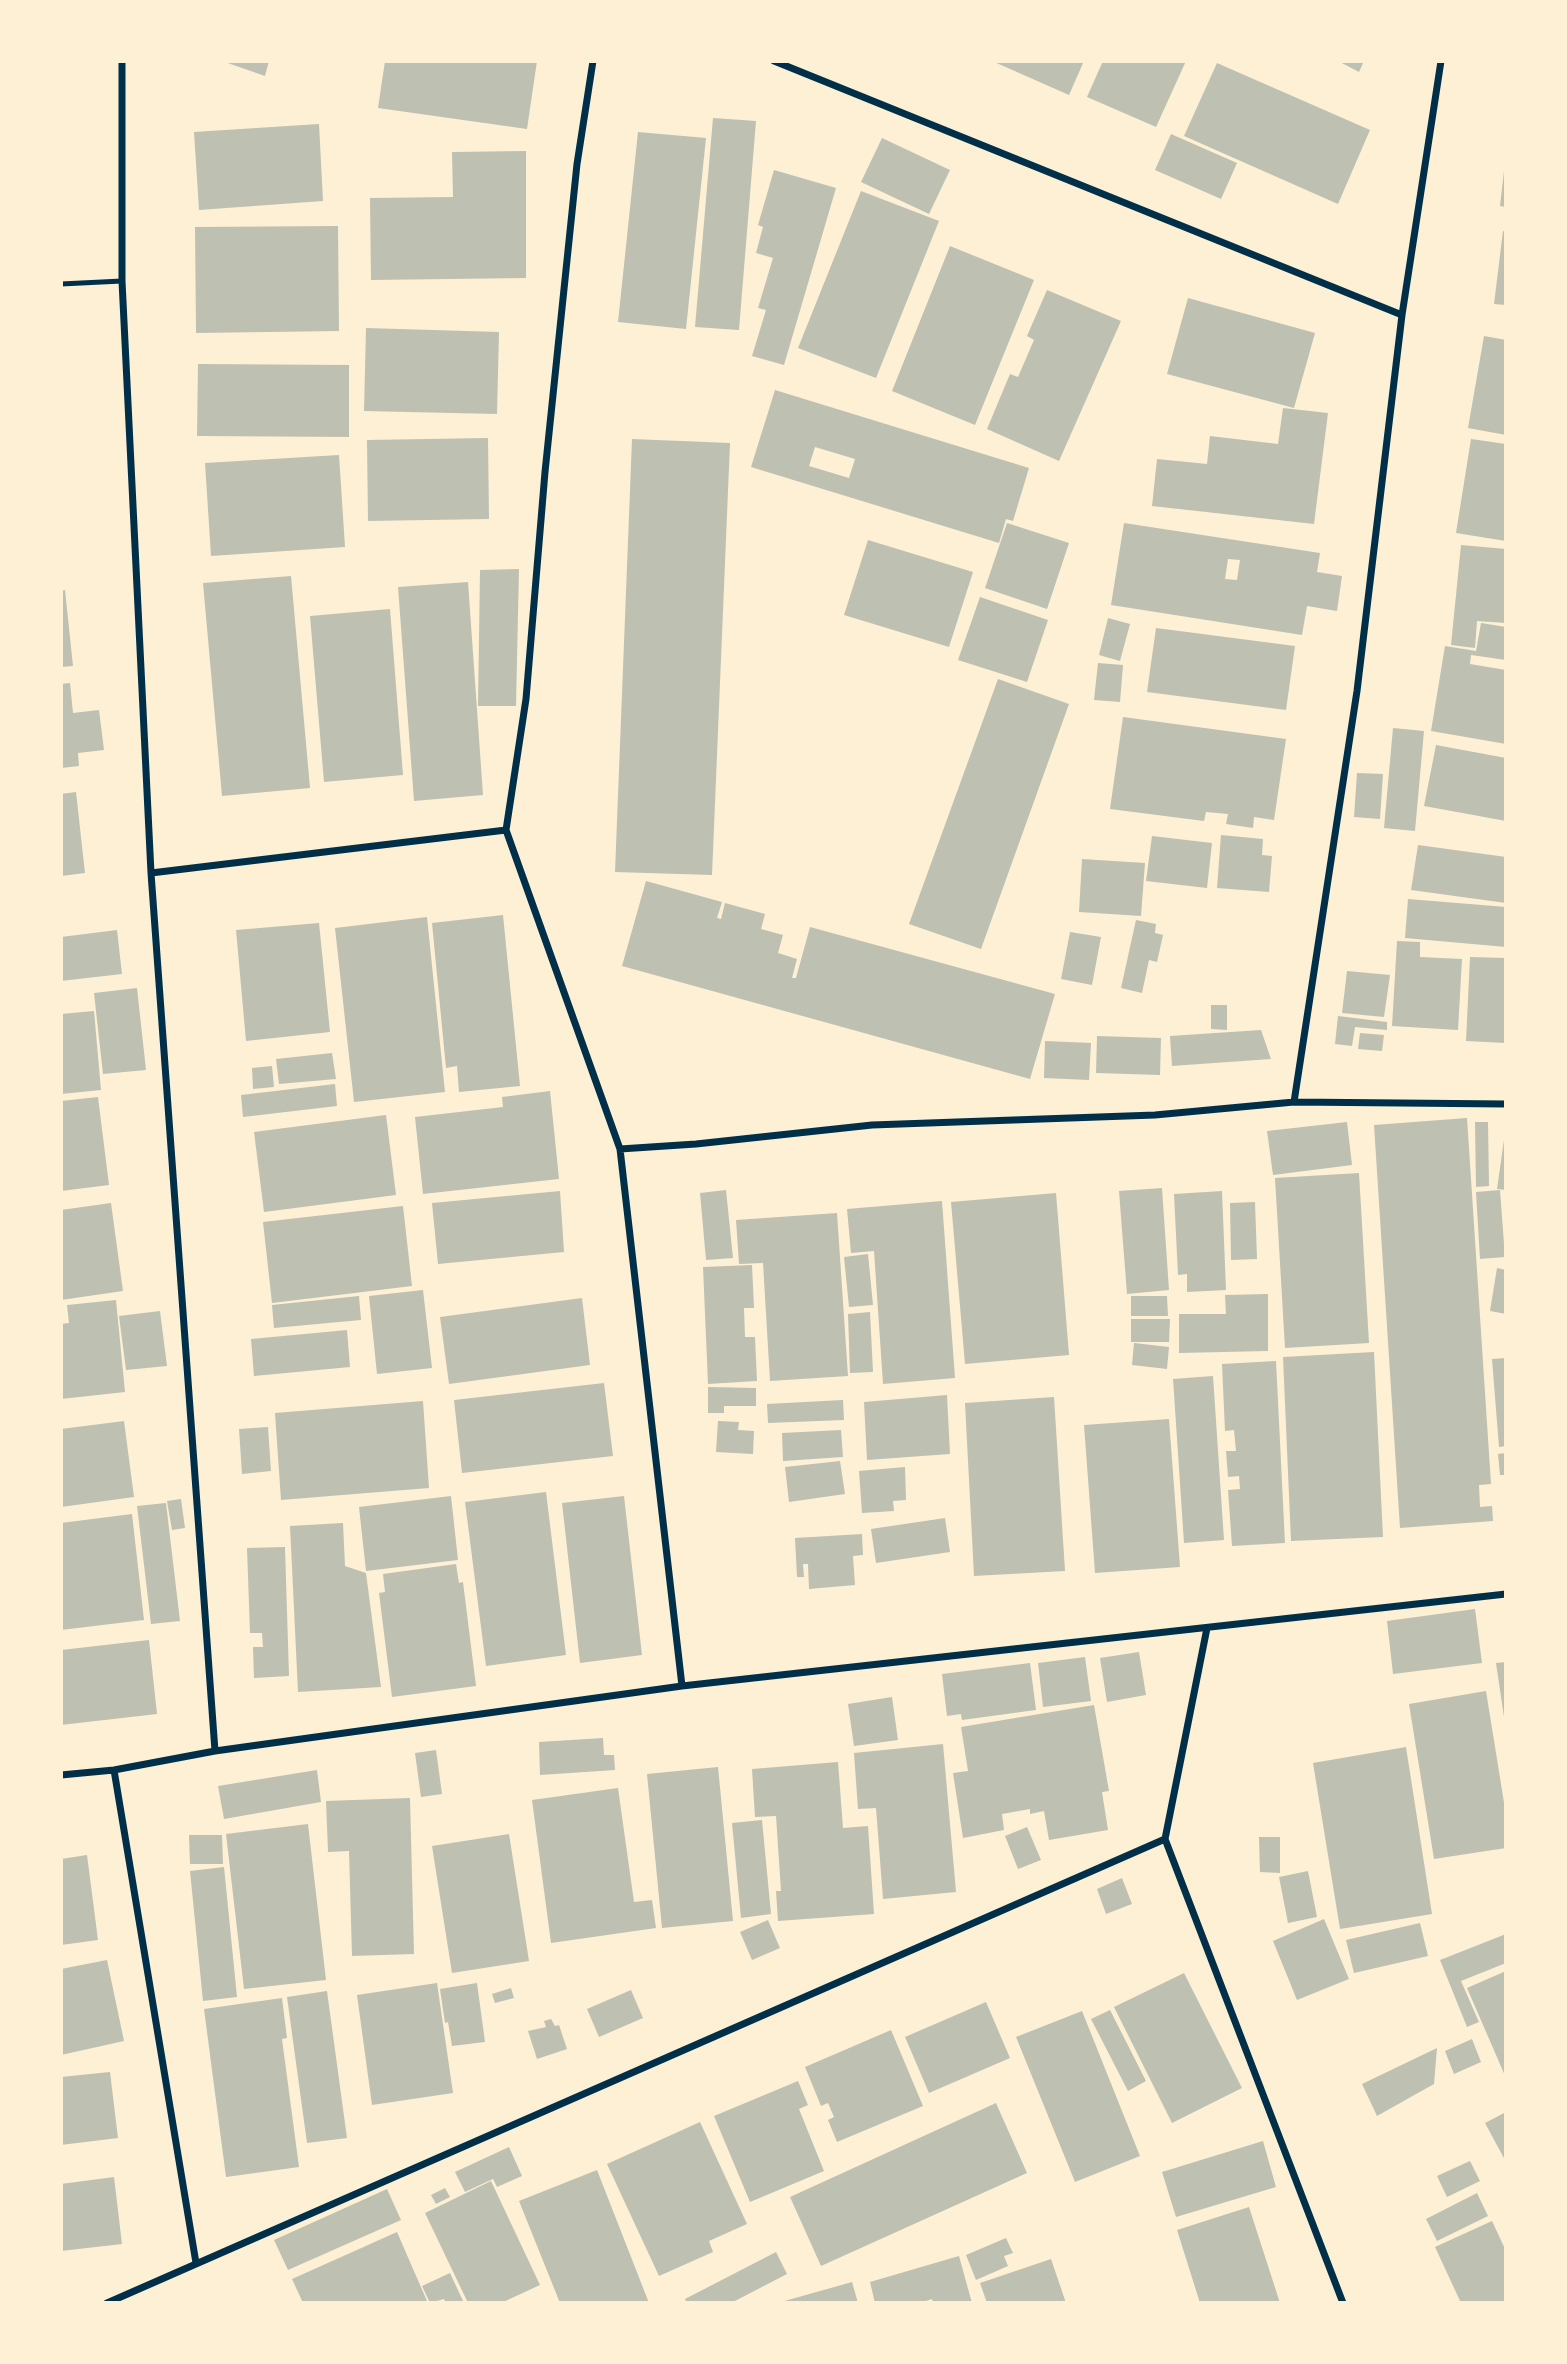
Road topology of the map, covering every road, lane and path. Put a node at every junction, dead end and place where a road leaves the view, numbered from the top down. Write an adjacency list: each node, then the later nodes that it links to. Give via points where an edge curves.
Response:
1 (122, 61): 5 (street)
2 (593, 61): 8 (street, via 577,164 526,699)
3 (774, 61): 7 (street)
4 (1441, 61): 7 (street)
5 (122, 281): 6 (lane); 9 (street)
6 (61, 284)
7 (1402, 315): 10 (street, via 1357,691)
8 (506, 830): 9 (street); 12 (street)
9 (151, 873): 16 (street)
10 (1294, 1102): 11 (street); 12 (street, via 1155,1115 872,1125)
11 (1506, 1104)
12 (620, 1149): 15 (street)
13 (1506, 1594): 14 (street)
14 (1207, 1628): 15 (street); 19 (street)
15 (682, 1686): 16 (street)
16 (215, 1751): 17 (street)
17 (114, 1770): 18 (street); 20 (street)
18 (61, 1775)
19 (1165, 1839): 20 (street); 22 (street)
20 (196, 2263): 21 (street)
21 (107, 2303)
22 (1343, 2303)

